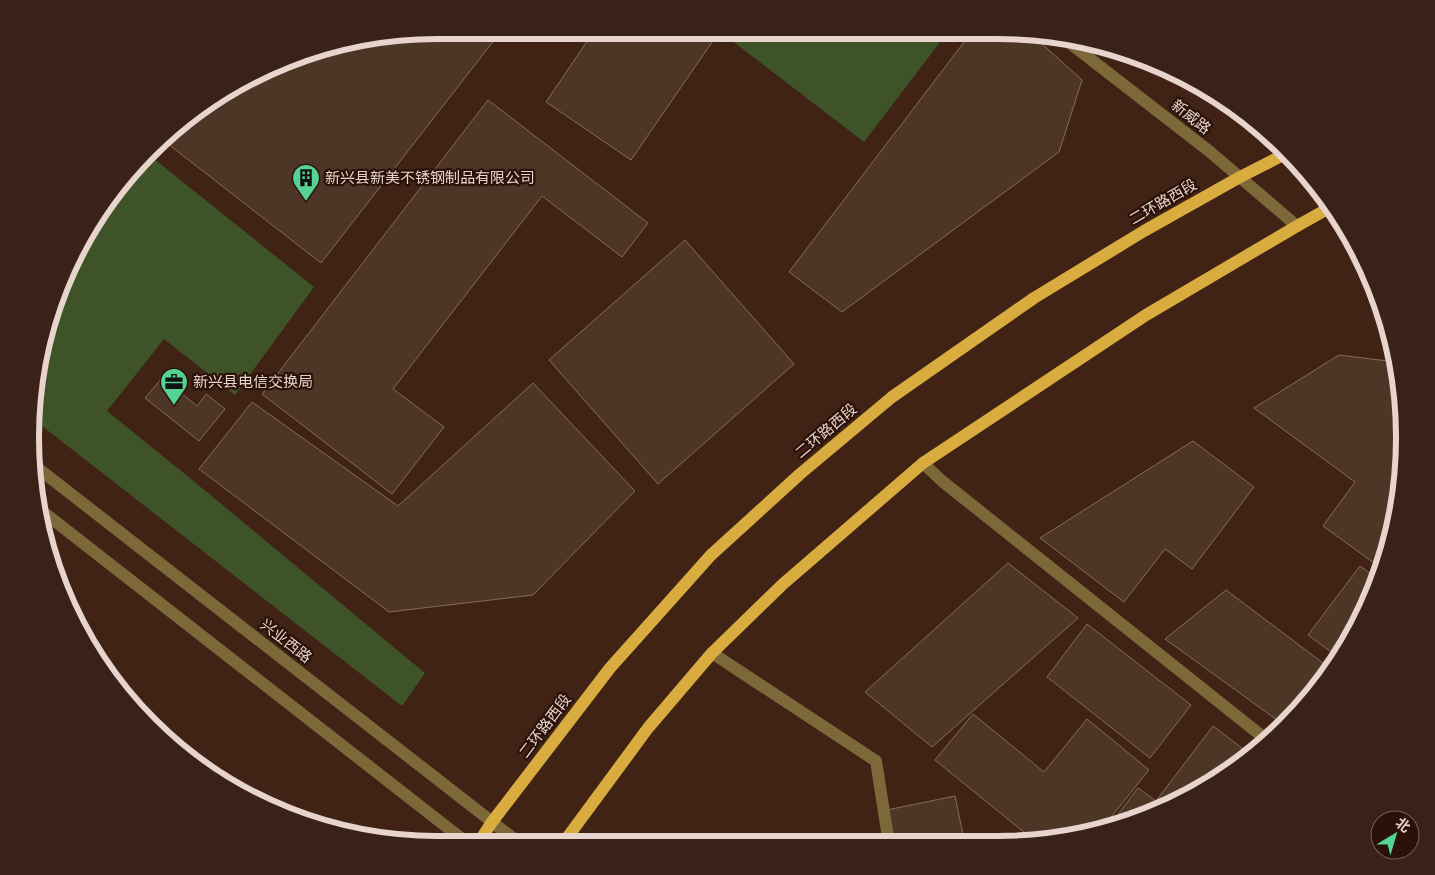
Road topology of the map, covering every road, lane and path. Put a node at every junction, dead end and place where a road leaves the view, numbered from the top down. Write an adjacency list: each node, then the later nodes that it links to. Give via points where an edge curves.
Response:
1 (1075, 46): 3 (street, 新威路)
2 (1280, 157): 3 (main road, 二环路西段)
3 (1240, 177): 5 (street, 新威路); 11 (main road, 二环路西段, via 1034,298 892,397 800,474 710,554 610,668)
4 (1325, 210): 5 (main road)
5 (1296, 226): 6 (main road, via 1146,315)
6 (923, 463): 9 (main road, via 783,584); 10 (street)
7 (40, 470): 11 (street, 兴业西路)
8 (46, 514): 12 (street)
9 (712, 653): 15 (main road, via 648,728); 16 (street, via 876,760)
10 (1261, 736)
11 (492, 822): 13 (main road, 二环路西段); 14 (street, 兴业西路)
12 (458, 836)
13 (483, 836)
14 (510, 836)
15 (568, 836)
16 (888, 836)

